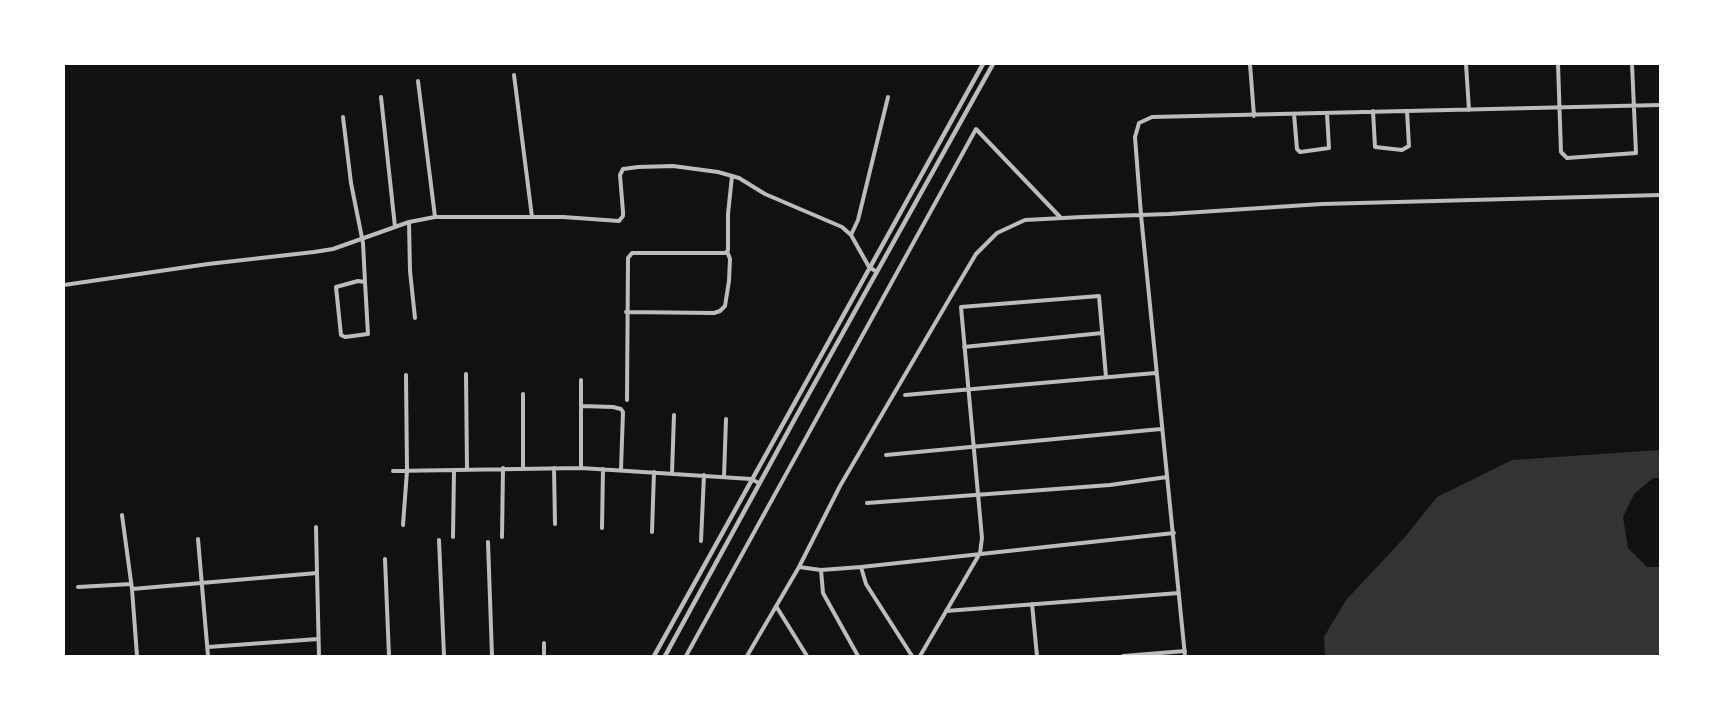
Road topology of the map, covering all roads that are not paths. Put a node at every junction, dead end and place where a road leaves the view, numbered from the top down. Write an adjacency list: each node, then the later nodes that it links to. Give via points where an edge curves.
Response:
1 (983, 64): 32 (street)
2 (994, 64): 33 (street)
3 (1250, 64): 19 (street)
4 (1466, 64): 14 (street)
5 (1558, 64): 13 (street)
6 (1632, 64): 11 (street)
7 (514, 75): 25 (street)
8 (418, 80): 24 (street)
9 (888, 96): 29 (street, via 858,220)
10 (381, 97): 28 (street)
11 (1634, 105): 12 (street); 13 (street); 13 (street, via 1636,153 1567,158 1561,152)
12 (1660, 105)
13 (1560, 108): 14 (street)
14 (1469, 110): 16 (street)
15 (1373, 111): 16 (street); 16 (street, via 1375,147 1402,150 1409,146); 17 (street)
16 (1407, 111)
17 (1328, 113): 18 (street); 18 (street, via 1329,148 1300,152)
18 (1294, 114): 19 (street)
19 (1254, 116): 23 (street, via 1152,116 1140,123 1135,137)
20 (342, 117): 30 (street)
21 (732, 176): 25 (street, via 674,166 623,169 620,175 623,216 618,221); 29 (street, via 765,194 825,218); 31 (street)
22 (1660, 195): 23 (street, via 1332,203)
23 (1140, 215): 26 (street); 40 (street)
24 (435, 217): 25 (street); 27 (street)
25 (532, 217)
26 (1061, 218): 89 (street, via 1025,220 996,233 976,254 840,486); 114 (street, via 976,129)
27 (409, 222): 28 (street); 37 (street)
28 (395, 226): 30 (street)
29 (851, 235): 32 (street)
30 (361, 238): 34 (street); 35 (street, via 333,249)
31 (727, 251): 36 (street, via 632,253 628,258); 36 (street, via 729,281 725,306 720,311)
32 (869, 267): 33 (street); 70 (street)
33 (877, 272): 71 (street)
34 (365, 282): 34 (street, via 336,287 341,335 346,337 368,334)
35 (64, 285)
36 (626, 312): 48 (street)
37 (415, 318)
38 (1102, 333): 39 (street); 39 (street, via 1100,296 961,307); 43 (street)
39 (964, 347): 45 (street)
40 (1155, 373): 43 (street); 52 (street)
41 (466, 374): 61 (street)
42 (406, 375): 64 (street)
43 (1106, 377): 45 (street)
44 (581, 380): 49 (street)
45 (968, 389): 47 (street); 53 (street)
46 (523, 394): 56 (street)
47 (905, 395)
48 (626, 400)
49 (582, 406): 58 (street); 62 (street, via 613,407 623,412)
50 (674, 415): 66 (street)
51 (726, 419): 68 (street)
52 (1161, 429): 53 (street); 69 (street)
53 (974, 445): 54 (street); 72 (street)
54 (886, 455)
55 (502, 468): 56 (street); 61 (street); 82 (street)
56 (523, 468): 57 (street)
57 (554, 468): 58 (street); 75 (street)
58 (581, 468): 59 (street)
59 (603, 469): 62 (street); 78 (street)
60 (454, 470): 61 (street); 64 (street); 81 (street)
61 (468, 470)
62 (621, 470): 65 (street)
63 (392, 471): 64 (street)
64 (407, 471): 76 (street)
65 (654, 472): 66 (street); 79 (street)
66 (672, 473): 67 (street)
67 (704, 475): 68 (street); 85 (street)
68 (724, 477): 70 (street)
69 (1167, 477): 72 (street); 80 (street)
70 (751, 479): 71 (street); 112 (street)
71 (760, 482): 113 (street)
72 (978, 495): 73 (street); 87 (street, via 982,538)
73 (868, 503)
74 (122, 515): 93 (street)
75 (554, 524)
76 (403, 525)
77 (316, 526): 92 (street)
78 (602, 528)
79 (652, 532)
80 (1174, 533): 87 (street); 97 (street)
81 (453, 537)
82 (502, 537)
83 (198, 540): 94 (street)
84 (439, 540): 109 (street)
85 (701, 541)
86 (488, 542): 110 (street)
87 (980, 553): 90 (street); 100 (street)
88 (385, 559): 108 (street)
89 (799, 567): 91 (street); 99 (street)
90 (861, 567): 91 (street); 118 (street, via 866,584)
91 (822, 570): 117 (street, via 823,594)
92 (317, 573): 94 (street); 101 (street)
93 (131, 584): 95 (street); 96 (street)
94 (203, 584): 96 (street); 103 (street)
95 (78, 587)
96 (132, 590): 105 (street)
97 (1180, 593): 98 (street); 104 (street)
98 (1032, 604): 100 (street); 120 (street)
99 (776, 606): 115 (street); 116 (street)
100 (946, 611): 119 (street)
101 (318, 639): 103 (street); 107 (street)
102 (544, 643): 111 (street)
103 (208, 647): 106 (street)
104 (1185, 651): 121 (street); 122 (street)
105 (137, 656)
106 (208, 656)
107 (319, 656)
108 (388, 656)
109 (444, 656)
110 (492, 656)
111 (544, 656)
112 (654, 656)
113 (665, 656)
114 (686, 656)
115 (747, 656)
116 (806, 656)
117 (858, 656)
118 (912, 656)
119 (920, 656)
120 (1037, 656)
121 (1123, 656)
122 (1185, 656)

